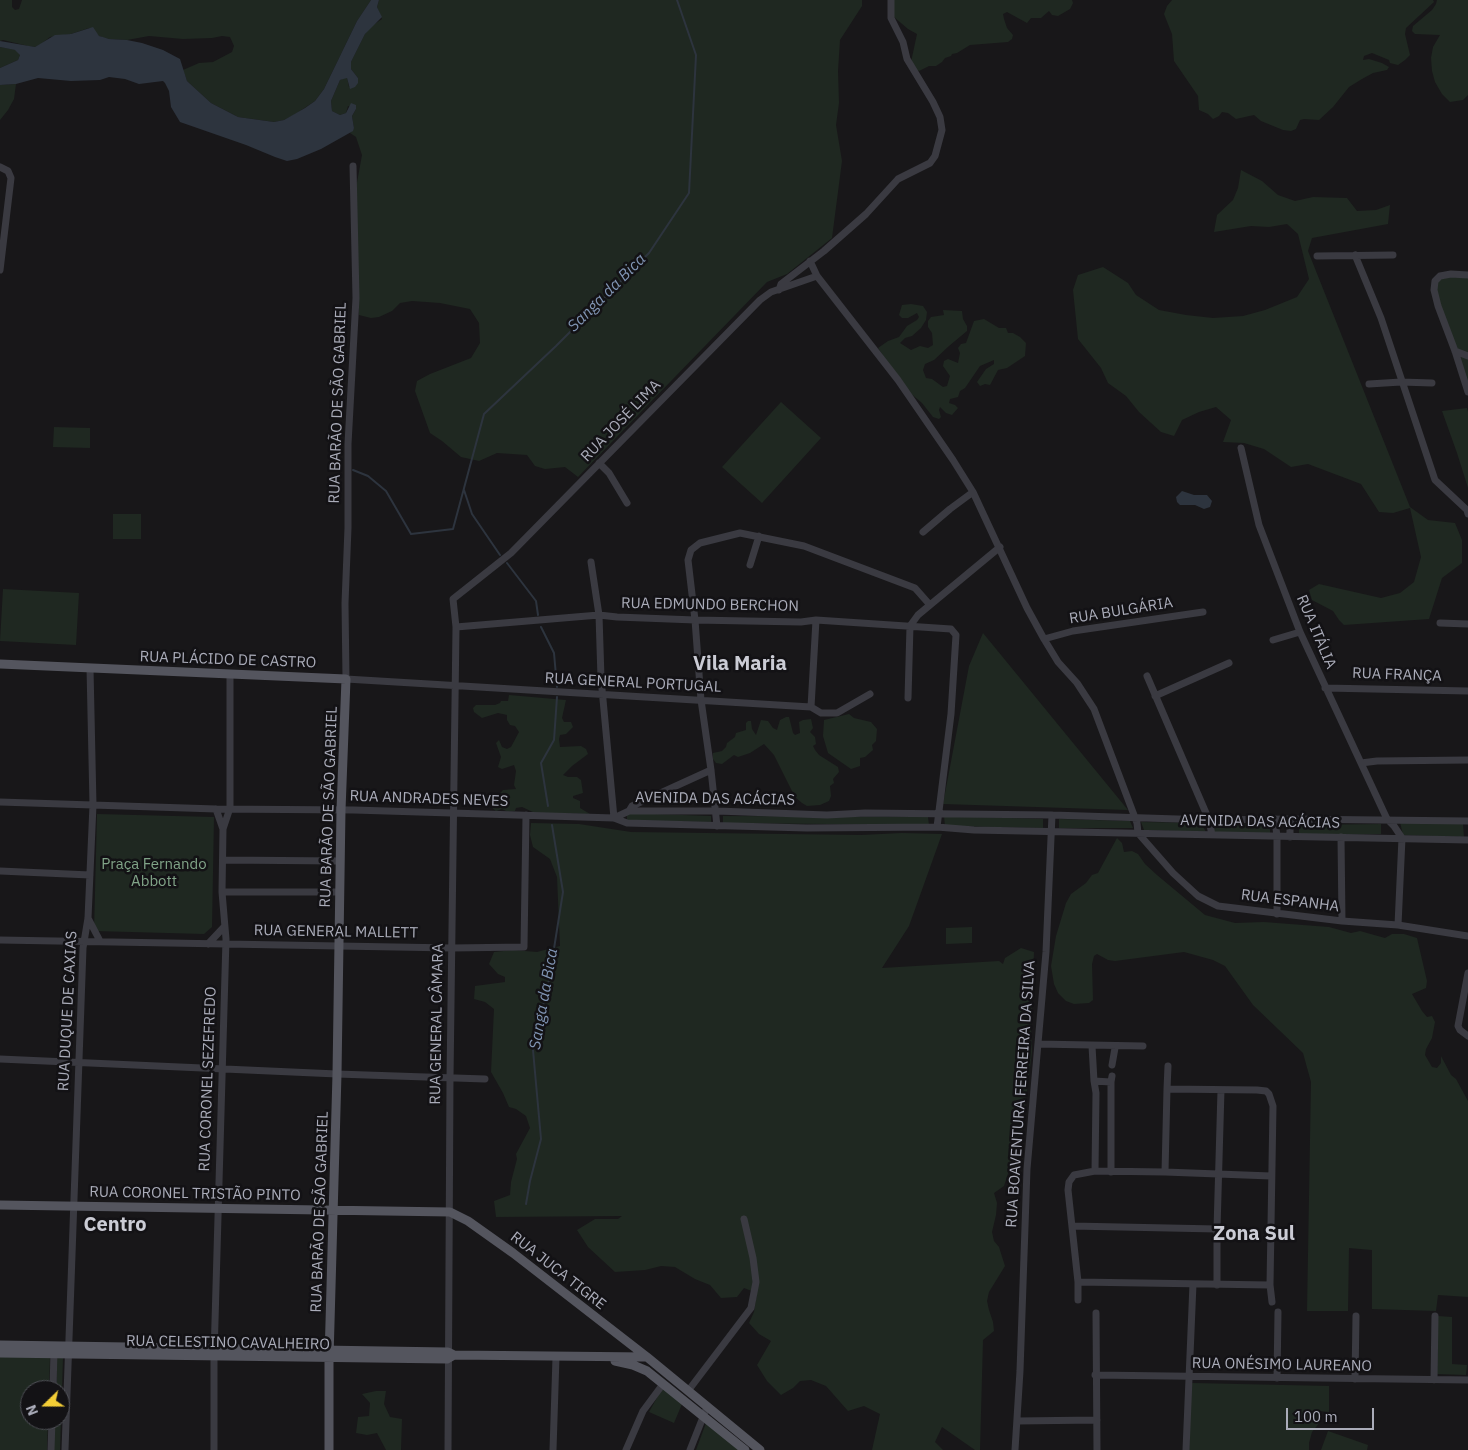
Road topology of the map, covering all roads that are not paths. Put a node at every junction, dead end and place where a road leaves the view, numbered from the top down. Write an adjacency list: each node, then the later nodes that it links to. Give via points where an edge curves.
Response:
1 (891, 0): 7 (street, via 892,18 907,60 940,117 940,143 930,163 898,180 866,214)
2 (353, 166): 49 (street, RUA BARÃO DE SÃO GABRIEL, via 356,298 348,444)
3 (0, 167): 8 (street, via 8,171 11,178)
4 (1393, 255): 6 (street)
5 (1317, 256): 6 (street)
6 (1355, 256): 16 (street, via 1381,318)
7 (810, 261): 10 (street); 11 (street, via 781,284)
8 (0, 270)
9 (1468, 275): 12 (street, via 1440,276 1435,281 1438,306)
10 (817, 276): 11 (street, RUA JOSÉ LIMA); 23 (street, via 898,380)
11 (779, 290): 22 (street, RUA JOSÉ LIMA, via 760,300)
12 (1455, 351): 13 (street); 15 (street)
13 (1468, 356)
14 (1468, 364): 15 (street)
15 (1462, 372): 17 (street)
16 (1401, 382): 18 (street); 19 (street); 25 (street, via 1435,480)
17 (1466, 382): 20 (street)
18 (1432, 383)
19 (1369, 384)
20 (1468, 392)
21 (1241, 448): 41 (street, RUA ITÁLIA, via 1258,525)
22 (599, 463): 24 (street); 31 (street, RUA JOSÉ LIMA, via 511,553)
23 (973, 492): 26 (street); 28 (street)
24 (628, 503)
25 (1468, 514)
26 (923, 532)
27 (759, 536): 30 (street); 32 (street, via 804,546 915,588); 35 (street, via 740,533 700,542 691,550 688,560)
28 (1000, 547): 32 (street); 42 (street)
29 (591, 562): 34 (street)
30 (750, 565)
31 (453, 599): 40 (street, RUA GENERAL CÂMARA)
32 (930, 604): 39 (street)
33 (1203, 612): 42 (street, RUA BULGÁRIA, via 1073,631)
34 (599, 615): 35 (street, RUA EDMUNDO BERCHON); 40 (street, RUA EDMUNDO BERCHON); 53 (street)
35 (695, 620): 36 (street, RUA EDMUNDO BERCHON); 57 (street)
36 (816, 620): 39 (street, RUA EDMUNDO BERCHON); 58 (street)
37 (1440, 623): 38 (street)
38 (1468, 624)
39 (910, 626): 56 (street); 70 (street, RUA EDMUNDO BERCHON, via 950,629 956,635 951,714)
40 (456, 627): 50 (street, RUA GENERAL CÂMARA)
41 (1300, 632): 43 (street); 51 (street, RUA ITÁLIA)
42 (1044, 639): 78 (street, via 1094,709)
43 (1274, 640)
44 (1229, 663): 55 (street)
45 (0, 664): 46 (main road, RUA PLÁCIDO DE CASTRO)
46 (90, 668): 47 (main road, RUA PLÁCIDO DE CASTRO); 63 (street, RUA DUQUE DE CAXIAS)
47 (230, 674): 49 (main road, RUA PLÁCIDO DE CASTRO); 64 (street, RUA CORONEL SEZEFREDO)
48 (1147, 676): 55 (street)
49 (346, 679): 50 (street, RUA PLÁCIDO DE CASTRO); 66 (main road, RUA BARÃO DE SÃO GABRIEL)
50 (454, 686): 53 (street, RUA GENERAL PORTUGAL); 69 (street, RUA GENERAL CÂMARA)
51 (1325, 688): 52 (street, RUA FRANÇA); 60 (street, RUA ITÁLIA)
52 (1468, 691)
53 (602, 694): 57 (street, RUA GENERAL PORTUGAL); 72 (street)
54 (870, 694): 58 (street, RUA GENERAL PORTUGAL, via 837,713 821,713)
55 (1155, 696): 77 (street)
56 (908, 698)
57 (701, 700): 58 (street, RUA GENERAL PORTUGAL); 61 (street)
58 (811, 707)
59 (1468, 760): 60 (street)
60 (1361, 763): 76 (street, RUA ITÁLIA)
61 (711, 770): 67 (street, via 632,806); 68 (street)
62 (0, 802): 63 (street, RUA ANDRADES NEVES)
63 (93, 805): 65 (street, RUA ANDRADES NEVES); 94 (street, RUA DUQUE DE CAXIAS)
64 (230, 808): 65 (street, RUA ANDRADES NEVES); 66 (street, RUA ANDRADES NEVES); 82 (street, RUA CORONEL SEZEFREDO)
65 (216, 809): 82 (street, RUA CORONEL SEZEFREDO)
66 (341, 810): 69 (street, RUA ANDRADES NEVES); 92 (main road, RUA BARÃO DE SÃO GABRIEL)
67 (628, 811): 68 (street, AVENIDA DAS ACÁCIAS); 72 (street, AVENIDA DAS ACÁCIAS)
68 (717, 811): 70 (street, AVENIDA DAS ACÁCIAS); 80 (street)
69 (453, 813): 71 (street, RUA ANDRADES NEVES); 109 (street, RUA GENERAL CÂMARA)
70 (937, 814): 73 (street, AVENIDA DAS ACÁCIAS); 81 (street)
71 (526, 816): 72 (street, RUA ANDRADES NEVES); 109 (street, RUA GENERAL MALLETT, via 524,946)
72 (614, 818): 80 (street, AVENIDA DAS ACÁCIAS, via 627,824)
73 (1052, 818): 78 (street, AVENIDA DAS ACÁCIAS); 83 (street)
74 (1275, 819): 75 (street, AVENIDA DAS ACÁCIAS); 77 (street, AVENIDA DAS ACÁCIAS); 86 (street)
75 (1290, 819): 76 (street, AVENIDA DAS ACÁCIAS); 87 (street)
76 (1386, 819): 79 (street, AVENIDA DAS ACÁCIAS); 89 (street, RUA ITÁLIA)
77 (1209, 820): 78 (street, AVENIDA DAS ACÁCIAS); 85 (street)
78 (1136, 821): 84 (street)
79 (1468, 821)
80 (717, 826): 81 (street, AVENIDA DAS ACÁCIAS)
81 (936, 827): 83 (street, AVENIDA DAS ACÁCIAS)
82 (223, 828): 91 (street, RUA CORONEL SEZEFREDO)
83 (1051, 831): 84 (street, AVENIDA DAS ACÁCIAS); 112 (street, RUA BOAVENTURA FERREIRA DA SILVA)
84 (1138, 833): 85 (street, AVENIDA DAS ACÁCIAS); 97 (street, RUA ESPANHA, via 1198,896 1218,906)
85 (1212, 835): 86 (street, AVENIDA DAS ACÁCIAS)
86 (1277, 837): 87 (street, AVENIDA DAS ACÁCIAS); 97 (street)
87 (1290, 837): 88 (street, AVENIDA DAS ACÁCIAS)
88 (1341, 837): 89 (street, AVENIDA DAS ACÁCIAS); 99 (street)
89 (1402, 838): 90 (street, AVENIDA DAS ACÁCIAS); 100 (street)
90 (1468, 840)
91 (223, 860): 92 (street); 95 (street, RUA CORONEL SEZEFREDO)
92 (340, 861): 96 (main road, RUA BARÃO DE SÃO GABRIEL)
93 (0, 871): 94 (street)
94 (90, 875): 98 (street, RUA DUQUE DE CAXIAS)
95 (222, 892): 96 (street); 101 (street, RUA CORONEL SEZEFREDO)
96 (340, 892): 108 (main road, RUA BARÃO DE SÃO GABRIEL)
97 (1277, 914): 99 (street, RUA ESPANHA)
98 (88, 918): 104 (street, RUA DUQUE DE CAXIAS); 105 (street)
99 (1342, 921): 100 (street, RUA ESPANHA)
100 (1398, 925): 102 (street, RUA ESPANHA)
101 (224, 927): 106 (street); 107 (street, RUA CORONEL SEZEFREDO)
102 (1468, 936)
103 (0, 940): 104 (street, RUA GENERAL MALLETT)
104 (83, 941): 105 (street, RUA GENERAL MALLETT); 117 (street, RUA DUQUE DE CAXIAS)
105 (100, 942): 106 (street, RUA GENERAL MALLETT)
106 (208, 944): 107 (street, RUA GENERAL MALLETT)
107 (226, 944): 108 (street, RUA GENERAL MALLETT); 120 (street, RUA CORONEL SEZEFREDO)
108 (339, 946): 109 (street, RUA GENERAL MALLETT); 121 (main road, RUA BARÃO DE SÃO GABRIEL)
109 (452, 948): 122 (street, RUA GENERAL CÂMARA)
110 (1468, 973): 111 (street, via 1458,1021 1460,1030)
111 (1468, 1036)
112 (1038, 1044): 113 (street); 171 (street, RUA BOAVENTURA FERREIRA DA SILVA, via 1026,1170)
113 (1092, 1046): 114 (street); 124 (street)
114 (1113, 1046): 115 (street); 118 (street)
115 (1143, 1046)
116 (0, 1059): 117 (street)
117 (78, 1061): 120 (street); 133 (street, RUA DUQUE DE CAXIAS)
118 (1112, 1066)
119 (1168, 1066): 125 (street)
120 (221, 1068): 121 (street); 134 (street, RUA CORONEL SEZEFREDO)
121 (337, 1074): 122 (street); 135 (main road, RUA BARÃO DE SÃO GABRIEL)
122 (450, 1078): 123 (street); 136 (street, RUA GENERAL CÂMARA)
123 (485, 1078)
124 (1094, 1081): 127 (street); 128 (street, via 1111,1079)
125 (1167, 1089): 126 (street); 129 (street)
126 (1221, 1090): 130 (street); 131 (street, via 1266,1091 1269,1094 1273,1106)
127 (1095, 1171): 128 (street); 138 (street, via 1074,1175 1069,1182)
128 (1111, 1172): 129 (street)
129 (1165, 1172): 130 (street)
130 (1219, 1174): 131 (street); 139 (street)
131 (1271, 1176): 143 (street)
132 (0, 1205): 133 (main road, RUA CORONEL TRISTÃO PINTO)
133 (73, 1206): 134 (main road, RUA CORONEL TRISTÃO PINTO); 152 (street, RUA DUQUE DE CAXIAS)
134 (218, 1208): 135 (main road, RUA CORONEL TRISTÃO PINTO); 153 (street, RUA CORONEL SEZEFREDO)
135 (333, 1210): 136 (main road, RUA CORONEL TRISTÃO PINTO); 155 (main road, RUA BARÃO DE SÃO GABRIEL)
136 (450, 1212): 156 (street, RUA GENERAL CÂMARA); 158 (main road, RUA JUCA TIGRE, via 512,1253)
137 (744, 1219): 168 (street, via 756,1282 751,1308)
138 (1072, 1226): 139 (street); 140 (street)
139 (1217, 1229): 142 (street)
140 (1078, 1282): 141 (street); 144 (street)
141 (1193, 1284): 142 (street); 161 (street)
142 (1217, 1285): 143 (street)
143 (1270, 1285): 145 (street)
144 (1078, 1300)
145 (1272, 1302)
146 (1278, 1312): 162 (street)
147 (1096, 1313): 160 (street)
148 (1356, 1316): 163 (street)
149 (1435, 1316): 165 (street)
150 (0, 1345): 151 (main road, RUA CELESTINO CAVALHEIRO)
151 (54, 1350): 152 (main road, RUA CELESTINO CAVALHEIRO); 154 (main road, RUA CELESTINO CAVALHEIRO); 164 (street)
152 (68, 1350): 153 (main road, RUA CELESTINO CAVALHEIRO); 174 (street, RUA DUQUE DE CAXIAS)
153 (214, 1352): 155 (main road, RUA CELESTINO CAVALHEIRO); 175 (street, RUA CORONEL SEZEFREDO)
154 (0, 1353)
155 (329, 1354): 156 (main road, RUA CELESTINO CAVALHEIRO); 176 (main road, RUA BARÃO DE SÃO GABRIEL)
156 (450, 1355): 157 (main road, RUA CELESTINO CAVALHEIRO); 177 (street, RUA GENERAL CÂMARA)
157 (556, 1357): 159 (main road, RUA CELESTINO CAVALHEIRO); 178 (street)
158 (647, 1357): 159 (main road, RUA CELESTINO CAVALHEIRO); 168 (main road, RUA JUCA TIGRE)
159 (598, 1358): 167 (main road, RUA CELESTINO CAVALHEIRO, via 633,1365)
160 (1095, 1375): 161 (street, RUA ONÉSIMO LAUREANO); 170 (street)
161 (1189, 1377): 162 (street, RUA ONÉSIMO LAUREANO); 185 (street)
162 (1277, 1378): 163 (street, RUA ONÉSIMO LAUREANO)
163 (1355, 1379): 165 (street, RUA ONÉSIMO LAUREANO)
164 (53, 1380)
165 (1434, 1380): 166 (street, RUA ONÉSIMO LAUREANO)
166 (1468, 1380)
167 (663, 1384): 169 (main road, RUA CELESTINO CAVALHEIRO); 179 (street, via 643,1411)
168 (688, 1391): 169 (main road, RUA JUCA TIGRE)
169 (705, 1411): 180 (street); 181 (main road); 182 (main road)
170 (1096, 1420): 171 (street); 184 (street)
171 (1017, 1421): 183 (street, RUA BOAVENTURA FERREIRA DA SILVA)
172 (52, 1430): 173 (street)
173 (51, 1450)
174 (65, 1450)
175 (214, 1450)
176 (329, 1450)
177 (448, 1450)
178 (553, 1450)
179 (626, 1450)
180 (690, 1450)
181 (745, 1450)
182 (760, 1450)
183 (1015, 1450)
184 (1097, 1450)
185 (1186, 1450)

